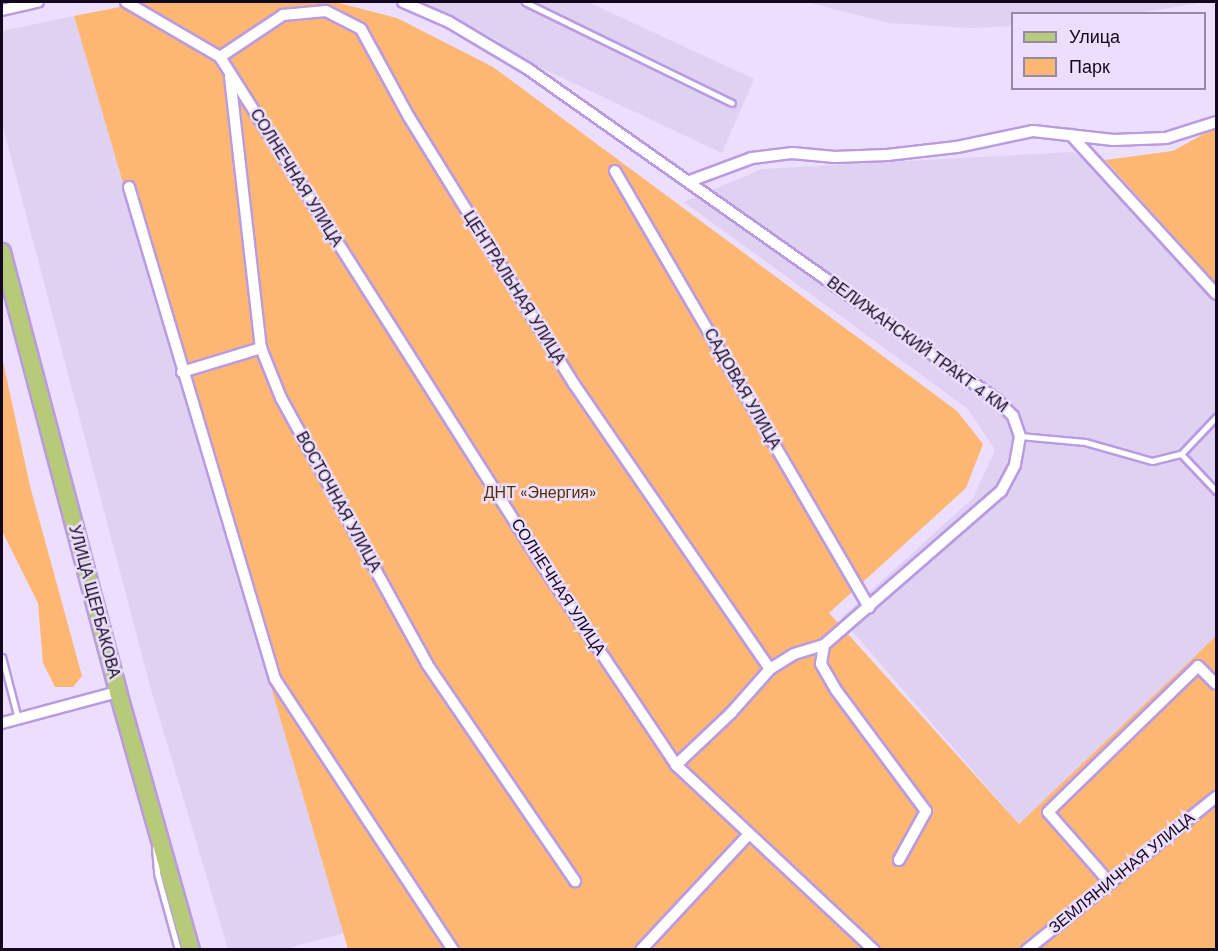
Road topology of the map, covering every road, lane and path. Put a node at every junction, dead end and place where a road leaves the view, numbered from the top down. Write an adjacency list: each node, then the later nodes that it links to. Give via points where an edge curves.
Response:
1 (38, 2): 5 (street)
2 (126, 2): 6 (street)
3 (403, 2): 12 (street, ВЕЛИЖАНСКИЙ ТРАКТ 4 КМ, via 449,22 528,69)
4 (525, 2): 8 (lane)
5 (2, 9)
6 (220, 57): 7 (street, СОЛНЕЧНАЯ УЛИЦА); 25 (street, ЦЕНТРАЛЬНАЯ УЛИЦА, via 283,15 326,11 361,29 409,117 573,384)
7 (230, 74): 16 (street, ВОСТОЧНАЯ УЛИЦА); 30 (street, СОЛНЕЧНАЯ УЛИЦА, via 541,563)
8 (732, 103)
9 (1216, 122): 10 (street, via 1166,138 1113,140)
10 (1071, 135): 12 (street, via 1034,131 957,147 887,155 834,157 792,153 752,158); 15 (street)
11 (615, 171): 22 (street, САДОВАЯ УЛИЦА)
12 (690, 181): 19 (street, ВЕЛИЖАНСКИЙ ТРАКТ 4 КМ, via 996,399 1013,416)
13 (129, 187): 17 (street)
14 (2, 252): 27 (main road, УЛИЦА ЩЕРБАКОВА)
15 (1216, 294)
16 (261, 348): 17 (street); 35 (street, ВОСТОЧНАЯ УЛИЦА, via 281,398 427,664)
17 (182, 372): 39 (street, via 275,679)
18 (1216, 417): 20 (lane)
19 (1020, 436): 20 (lane, via 1085,442 1152,461); 22 (street, via 1016,465 1001,490)
20 (1181, 454): 21 (lane)
21 (1216, 490)
22 (869, 607): 23 (street)
23 (824, 645): 25 (street, via 794,654); 34 (street, via 821,664 836,690 926,811)
24 (2, 657): 28 (lane)
25 (770, 669): 30 (street)
26 (1216, 684): 36 (street, via 1198,666 1048,812)
27 (118, 692): 28 (street); 32 (main road, УЛИЦА ЩЕРБАКОВА)
28 (18, 719): 29 (street)
29 (2, 723)
30 (676, 765): 33 (street, СОЛНЕЧНАЯ УЛИЦА)
31 (1216, 797): 36 (street, ЗЕМЛЯНИЧНАЯ УЛИЦА)
32 (152, 811): 37 (lane, via 157,873); 38 (main road, УЛИЦА ЩЕРБАКОВА)
33 (749, 834): 40 (street); 41 (street, СОЛНЕЧНАЯ УЛИЦА)
34 (899, 860)
35 (575, 881)
36 (1110, 883): 42 (street, ЗЕМЛЯНИЧНАЯ УЛИЦА)
37 (178, 950)
38 (191, 950)
39 (453, 950)
40 (641, 950)
41 (874, 950)
42 (1027, 950)

